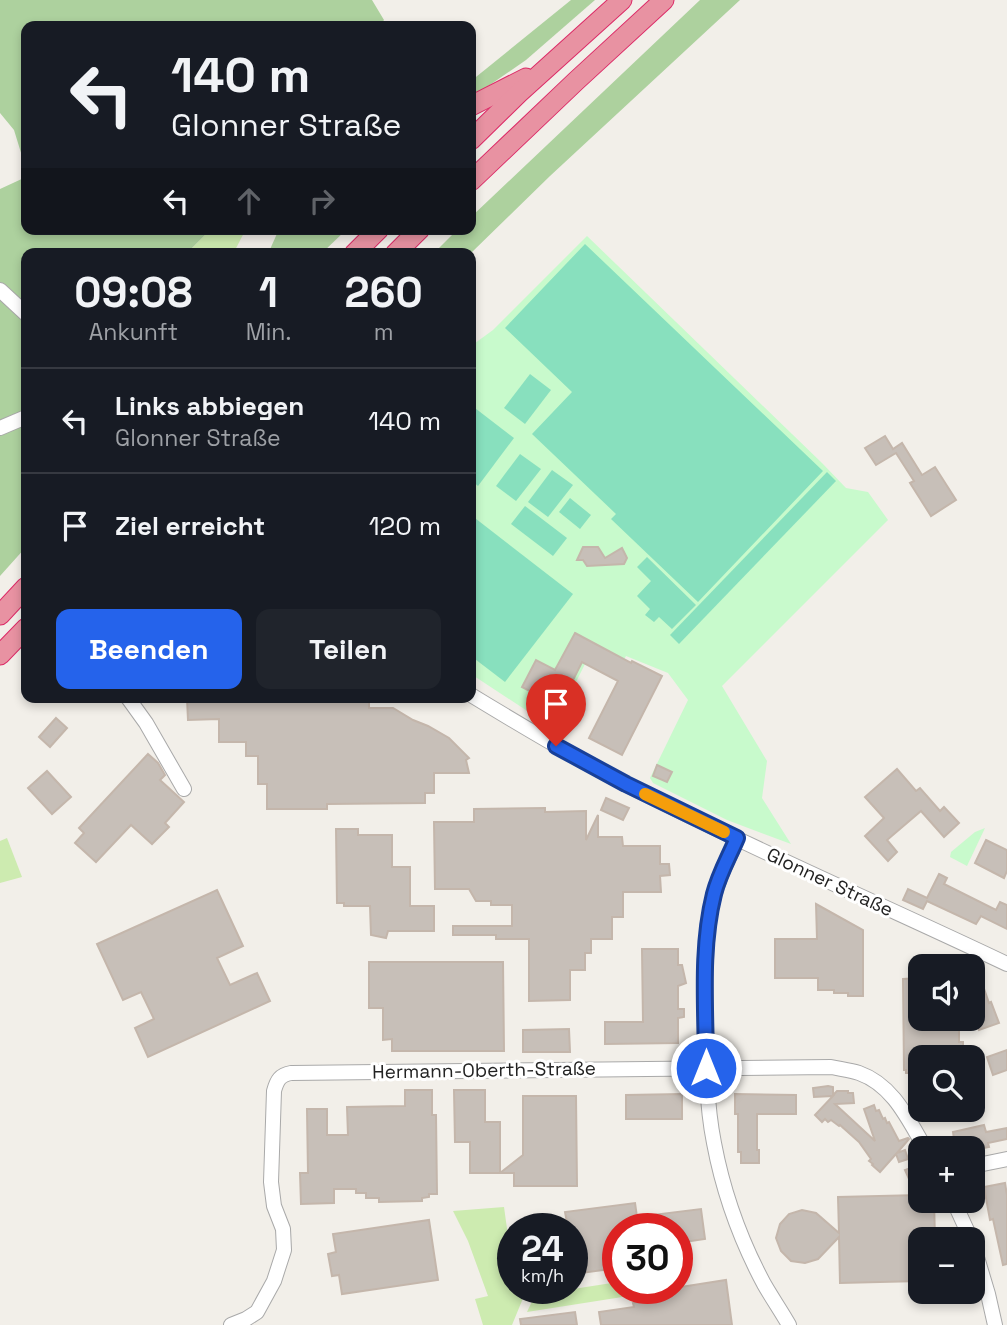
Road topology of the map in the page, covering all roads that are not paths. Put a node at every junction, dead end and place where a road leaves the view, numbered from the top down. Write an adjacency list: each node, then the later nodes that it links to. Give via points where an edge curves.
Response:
1 (622, 0): 3 (highway)
2 (664, 0): 6 (highway)
3 (546, 69): 4 (highway); 5 (highway)
4 (476, 104)
5 (476, 135)
6 (476, 176)
7 (373, 235): 9 (highway)
8 (415, 235): 10 (highway)
9 (360, 248)
10 (401, 248)
11 (0, 290): 12 (street)
12 (21, 309)
13 (21, 418): 14 (street)
14 (0, 428)
15 (21, 592): 16 (highway)
16 (0, 615)
17 (21, 633): 18 (highway)
18 (0, 655)
19 (476, 698): 22 (street, Glonner Straße, via 579,759)
20 (132, 703): 21 (street)
21 (184, 789)
22 (737, 838): 23 (street, Glonner Straße); 24 (street, via 718,884 707,930)
23 (1007, 964)
24 (706, 1068): 25 (street, Hermann-Oberth-Straße, via 831,1067 858,1072 898,1101); 29 (street, Hermann-Oberth-Straße, via 283,1075 274,1091 271,1182 284,1250 257,1311); 30 (street, via 710,1124 725,1186 758,1272)
25 (918, 1136)
26 (1007, 1159): 27 (street)
27 (985, 1164)
28 (985, 1284): 31 (street)
29 (231, 1325)
30 (789, 1325)
31 (995, 1325)

